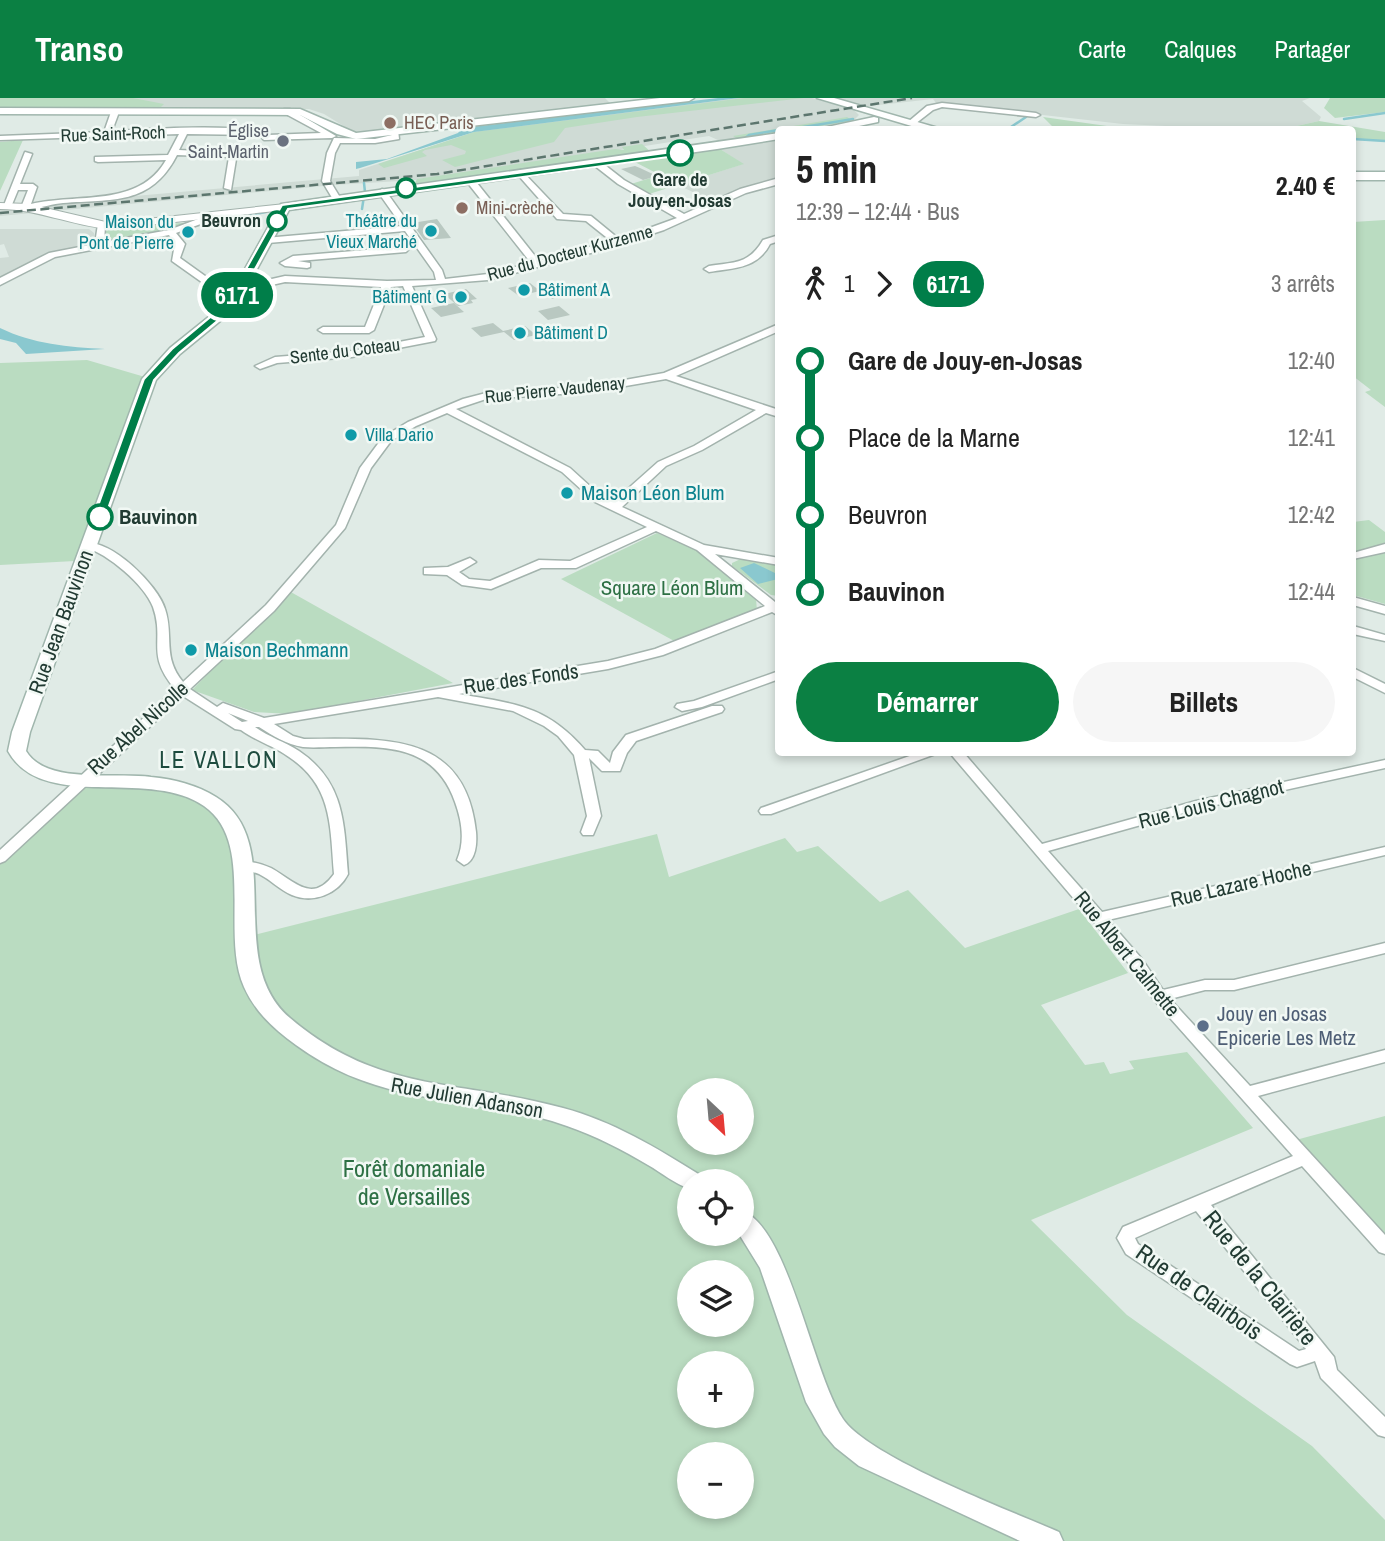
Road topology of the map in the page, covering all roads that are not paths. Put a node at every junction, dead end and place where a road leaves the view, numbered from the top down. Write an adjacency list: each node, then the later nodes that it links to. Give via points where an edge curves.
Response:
1 (689, 98): 12 (main road)
2 (822, 98): 7 (main road)
3 (0, 111): 5 (main road)
4 (288, 111): 5 (main road); 12 (main road, via 312,115 342,134); 16 (street)
5 (115, 112): 13 (street)
6 (1036, 115): 8 (street, via 942,105)
7 (874, 116): 8 (main road); 9 (main road)
8 (909, 121): 10 (main road)
9 (841, 126)
10 (926, 126)
11 (184, 131): 13 (street, Rue Saint-Roch); 15 (street, Rue Saint-Roch, via 260,133); 21 (street)
12 (395, 132): 16 (street, via 396,136 383,140)
13 (107, 134): 14 (street, Rue Saint-Roch)
14 (0, 138)
15 (264, 138): 16 (street); 19 (street, via 261,144)
16 (334, 138): 35 (street, via 326,181)
17 (775, 138): 25 (main road)
18 (126, 139): 23 (street)
19 (301, 144)
20 (28, 153): 31 (street)
21 (171, 155): 22 (street); 32 (street, via 234,155); 37 (street, via 164,170 133,195)
22 (156, 157): 23 (street); 33 (street, via 150,170)
23 (121, 158): 24 (street)
24 (98, 159)
25 (598, 164): 26 (main road); 40 (street)
26 (521, 173): 29 (main road); 46 (street, via 560,217 588,218)
27 (1356, 175): 28 (main road)
28 (1385, 176)
29 (470, 180): 34 (main road); 49 (street)
30 (775, 182): 40 (street, Rue du Docteur Kurzenne)
31 (15, 187): 36 (street); 37 (street, via 33,187)
32 (228, 188)
33 (128, 191)
34 (382, 192): 35 (main road); 42 (street)
35 (337, 199): 38 (main road)
36 (4, 205): 37 (street)
37 (30, 206): 41 (street)
38 (285, 207): 39 (street); 45 (main road, Rue Jean Bauvinon)
39 (214, 216): 41 (street); 43 (street)
40 (684, 218): 46 (street, Rue du Docteur Kurzenne)
41 (101, 226): 47 (street)
42 (408, 228): 45 (street); 48 (street)
43 (171, 232): 47 (street); 56 (street, via 180,244 175,259 223,293)
44 (775, 239): 52 (street, via 766,242 760,254 747,263)
45 (268, 240): 56 (main road, Rue Jean Bauvinon)
46 (618, 242): 49 (street, Rue du Docteur Kurzenne)
47 (99, 246): 53 (street, via 52,255)
48 (420, 247): 50 (street, via 330,251 285,263); 51 (street)
49 (537, 264): 54 (street, Rue du Docteur Kurzenne, via 483,278)
50 (307, 265)
51 (435, 268): 54 (street); 54 (street)
52 (709, 269)
53 (0, 282)
54 (427, 282): 55 (street, Rue du Docteur Kurzenne); 59 (street, Sente du Coteau, via 431,339 352,354 275,360)
55 (387, 285): 56 (street, Rue du Docteur Kurzenne, via 285,279); 58 (street, via 369,330)
56 (238, 292): 68 (main road, Rue Jean Bauvinon, via 231,305 149,379)
57 (775, 329): 60 (street, Rue Pierre Vaudenay)
58 (323, 330)
59 (260, 366)
60 (667, 376): 62 (street, Rue Pierre Vaudenay); 63 (street)
61 (572, 383): 62 (street)
62 (618, 384): 64 (street, Rue Pierre Vaudenay, via 591,390 505,393)
63 (765, 409): 65 (street); 66 (street, via 662,464)
64 (449, 410): 66 (street, via 555,463 590,494); 86 (street, Rue Abel Nicolle, via 412,424 376,450 341,526 270,608)
65 (775, 413)
66 (615, 507): 67 (street)
67 (654, 528): 69 (street); 77 (street, via 572,565 538,564 491,584 466,582)
68 (89, 545): 86 (street, via 110,554 156,599 166,666); 98 (main road, Rue Jean Bauvinon, via 17,751 26,765 40,773)
69 (701, 548): 71 (street); 75 (street)
70 (1385, 548): 72 (street)
71 (741, 554): 73 (street); 75 (street)
72 (1356, 555)
73 (775, 561)
74 (470, 562): 77 (street)
75 (722, 563): 79 (street)
76 (428, 571): 77 (street)
77 (450, 571)
78 (1356, 602): 81 (street)
79 (775, 606)
80 (775, 609): 88 (street, Rue des Fonds, via 616,663)
81 (1385, 610)
82 (1356, 631): 83 (street)
83 (1382, 638)
84 (1356, 674): 87 (street)
85 (775, 676): 90 (street)
86 (182, 688): 89 (street); 98 (street, Rue Abel Nicolle)
87 (1385, 689)
88 (437, 691): 92 (street, Rue des Fonds); 94 (street, via 517,708 550,723)
89 (196, 696): 92 (street); 93 (street)
90 (682, 707)
91 (717, 709): 94 (street, via 631,738 620,751 615,768 607,768 593,754)
92 (261, 723): 93 (street, Rue des Fonds); 104 (street, via 304,743 400,746 437,761 461,794 471,847)
93 (245, 726): 105 (street, via 321,774 335,810 341,874 329,887 306,893 264,870)
94 (581, 754): 100 (street, via 594,816)
95 (924, 756): 99 (street)
96 (958, 756): 101 (street, Rue Albert Calmette)
97 (1385, 764): 101 (street, Rue Louis Chagnot, via 1196,805)
98 (82, 779): 103 (street, Rue Abel Nicolle); 105 (main road, Rue Julien Adanson, via 159,783 199,795 229,819)
99 (766, 811)
100 (588, 832)
101 (1039, 849): 106 (street, Rue Albert Calmette)
102 (1385, 851): 106 (street, Rue Lazare Hoche)
103 (0, 858)
104 (464, 860)
105 (243, 866): 112 (main road, Rue Julien Adanson, via 249,973 268,1009 303,1039 378,1082 545,1111 625,1142)
106 (1097, 918): 108 (street, Rue Albert Calmette)
107 (1385, 948): 108 (street, via 1234,985 1205,985)
108 (1159, 996): 110 (street, Rue Albert Calmette)
109 (1385, 1056): 110 (street)
110 (1247, 1093): 111 (street, Rue Albert Calmette)
111 (1305, 1158): 113 (street, Rue de Clairbois); 115 (street, Rue Albert Calmette)
112 (677, 1172)
113 (1200, 1203): 116 (street, Rue de la Clairière); 116 (street, Rue de Clairbois, via 1129,1232 1126,1238 1132,1249 1297,1359)
114 (754, 1238): 118 (main road, via 768,1259 794,1324 817,1398 847,1442 868,1458)
115 (1385, 1247)
116 (1319, 1352): 117 (street, via 1328,1373)
117 (1385, 1429)
118 (1049, 1541)

